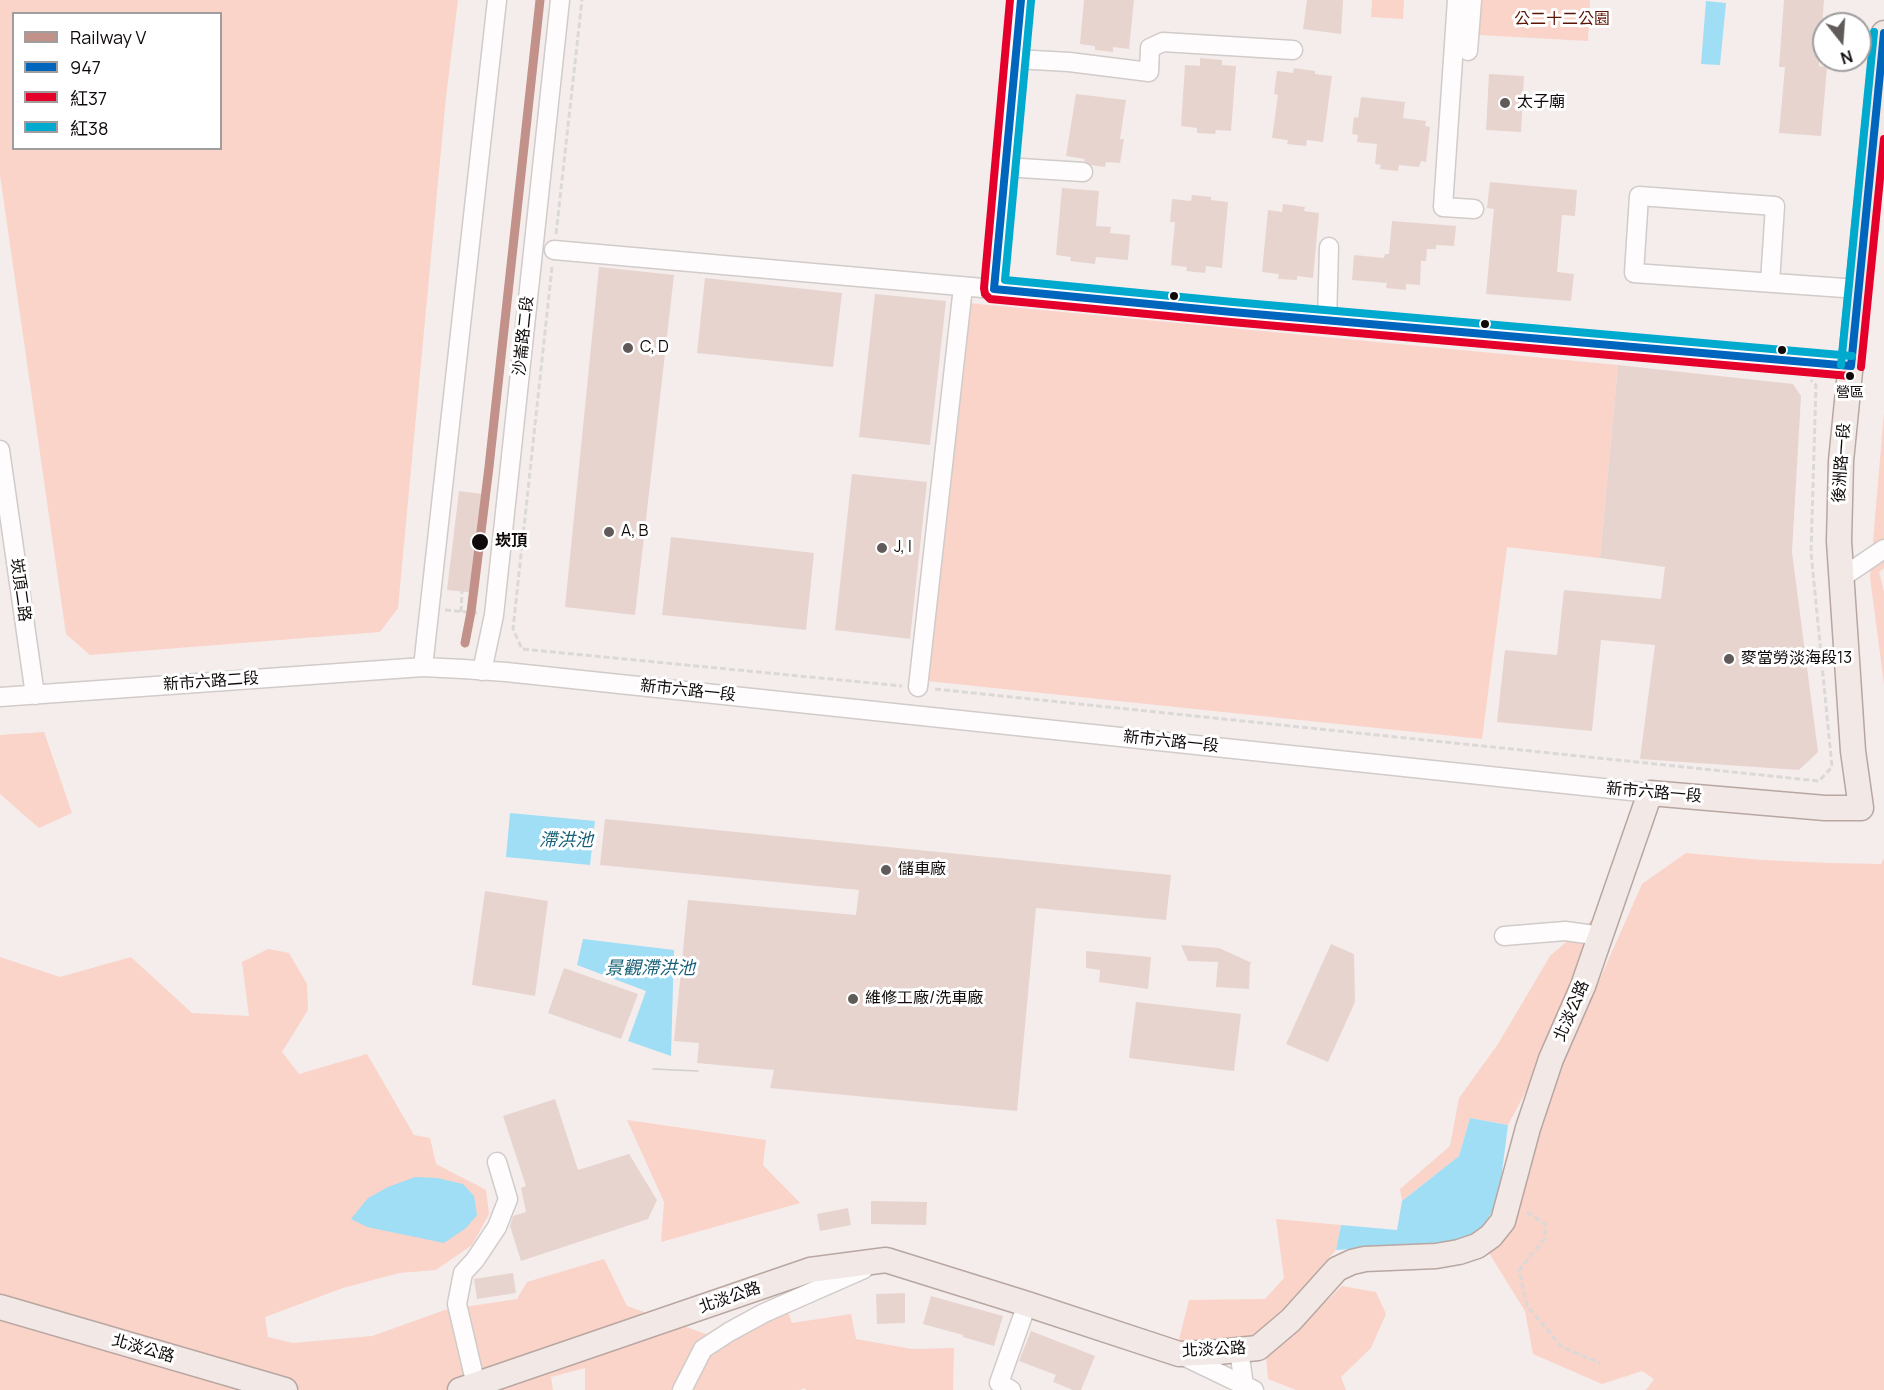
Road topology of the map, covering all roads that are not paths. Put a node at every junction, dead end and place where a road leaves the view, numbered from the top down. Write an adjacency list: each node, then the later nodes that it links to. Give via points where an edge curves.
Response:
1 (497, 0): 24 (street)
2 (560, 0): 25 (street, 沙崙路二段, via 494,615)
3 (1021, 0): 9 (street)
4 (1457, 0): 12 (street, via 1443,207)
5 (1472, 0): 8 (street)
6 (1884, 33): 17 (main road, 後洲路一段)
7 (1293, 50): 9 (street, via 1163,42 1150,48 1149,72)
8 (1468, 51)
9 (1016, 58): 10 (street)
10 (1005, 167): 11 (street); 18 (street)
11 (1083, 172)
12 (1474, 209)
13 (1329, 248): 19 (street)
14 (554, 250): 16 (street)
15 (1770, 282): 15 (street, via 1634,273 1639,196 1775,206); 17 (street)
16 (963, 287): 18 (street); 26 (street)
17 (1858, 289): 20 (main road, 後洲路一段)
18 (994, 290): 19 (street)
19 (1327, 321): 20 (street)
20 (1851, 366): 23 (main road, 後洲路一段, via 1841,461)
21 (0, 450): 27 (street, 崁頂二路)
22 (1884, 549): 23 (street)
23 (1841, 578): 29 (main road, 後洲路一段)
24 (423, 668): 25 (street, 新市六路一段); 27 (street, 新市六路二段)
25 (482, 671): 30 (street, 新市六路一段)
26 (918, 687)
27 (35, 695): 28 (street, 新市六路二段)
28 (0, 697)
29 (1853, 751): 30 (main road, 新市六路一段, via 1862,808)
30 (1650, 793): 32 (main road, 北淡公路)
31 (1504, 936): 32 (street, via 1565,931)
32 (1602, 936): 37 (main road, 北淡公路, via 1551,1059 1503,1221 1491,1236 1459,1252 1365,1258 1336,1269 1291,1320 1258,1348)
33 (497, 1162): 39 (street, via 508,1199 497,1227 463,1273 457,1304)
34 (886, 1260): 35 (main road, 北淡公路); 39 (main road, 北淡公路, via 810,1270); 42 (street, via 764,1313 702,1349)
35 (1027, 1304): 38 (main road, 北淡公路); 43 (street, via 999,1383)
36 (0, 1307): 41 (main road, 北淡公路)
37 (1239, 1350): 38 (main road, 北淡公路); 40 (street)
38 (1179, 1354): 40 (street)
39 (468, 1388)
40 (1249, 1388)
41 (285, 1390)
42 (682, 1390)
43 (1011, 1390)

